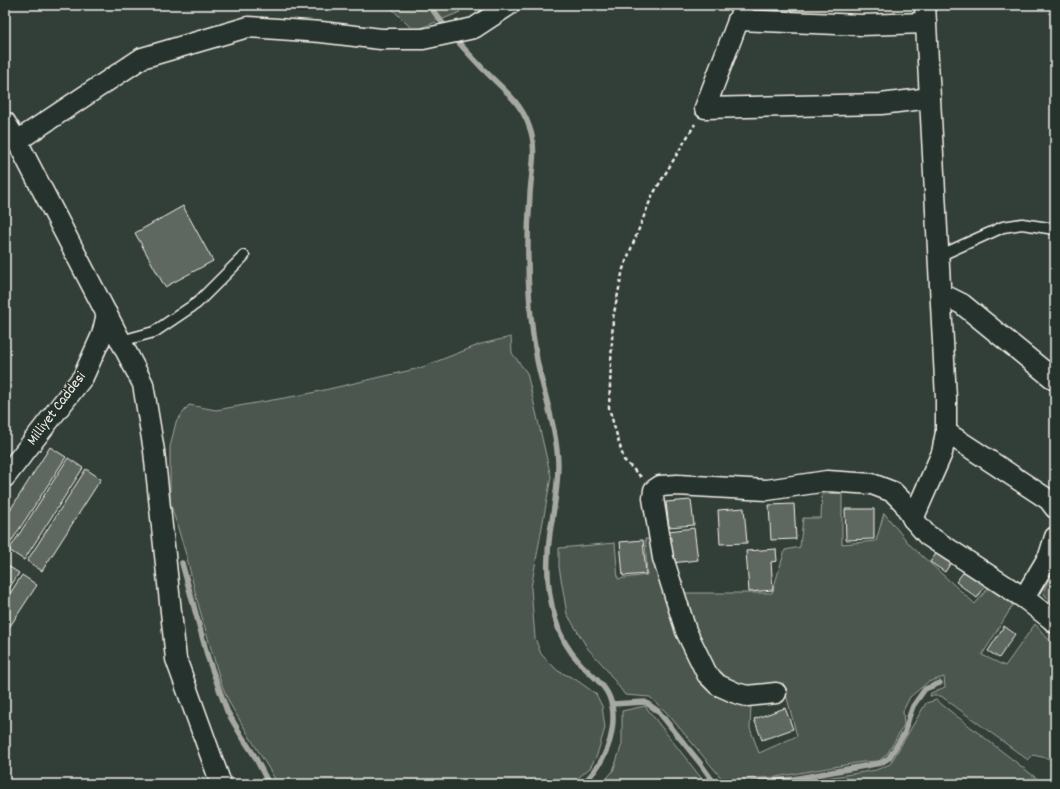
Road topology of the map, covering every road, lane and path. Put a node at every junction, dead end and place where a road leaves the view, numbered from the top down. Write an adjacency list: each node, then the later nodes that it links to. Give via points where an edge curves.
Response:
1 (509, 5): 7 (street, via 474,28 423,40 381,39 248,27 142,58)
2 (741, 13): 3 (street, via 862,25); 5 (street)
3 (925, 14): 4 (street)
4 (930, 98): 5 (street, via 881,104); 10 (street)
5 (705, 108): 17 (path, via 652,196 623,269 613,318 609,408 624,460)
6 (5, 122): 7 (street)
7 (17, 141): 12 (street)
8 (1054, 226): 10 (lane, via 1022,224 1003,227)
9 (244, 256): 13 (lane, via 197,303 154,332)
10 (939, 256): 11 (street)
11 (941, 297): 14 (street, via 962,304); 15 (street)
12 (107, 314): 13 (street); 16 (street, Milliyet Caddesi, via 102,335 83,377)
13 (121, 341): 24 (street, via 143,384 154,451 176,659)
14 (1055, 380)
15 (946, 432): 18 (street, via 1049,500); 19 (street, via 942,453)
16 (5, 478)
17 (654, 490): 19 (street, via 660,486 677,485 768,490 827,480 872,484 893,492 904,502); 23 (street, via 653,498 663,558 686,631 707,674 736,694 747,696)
18 (1055, 508)
19 (913, 519): 21 (street, via 927,535)
20 (1055, 537): 21 (street, via 1049,556)
21 (1024, 598): 22 (street)
22 (1055, 623)
23 (776, 693)
24 (221, 784)

